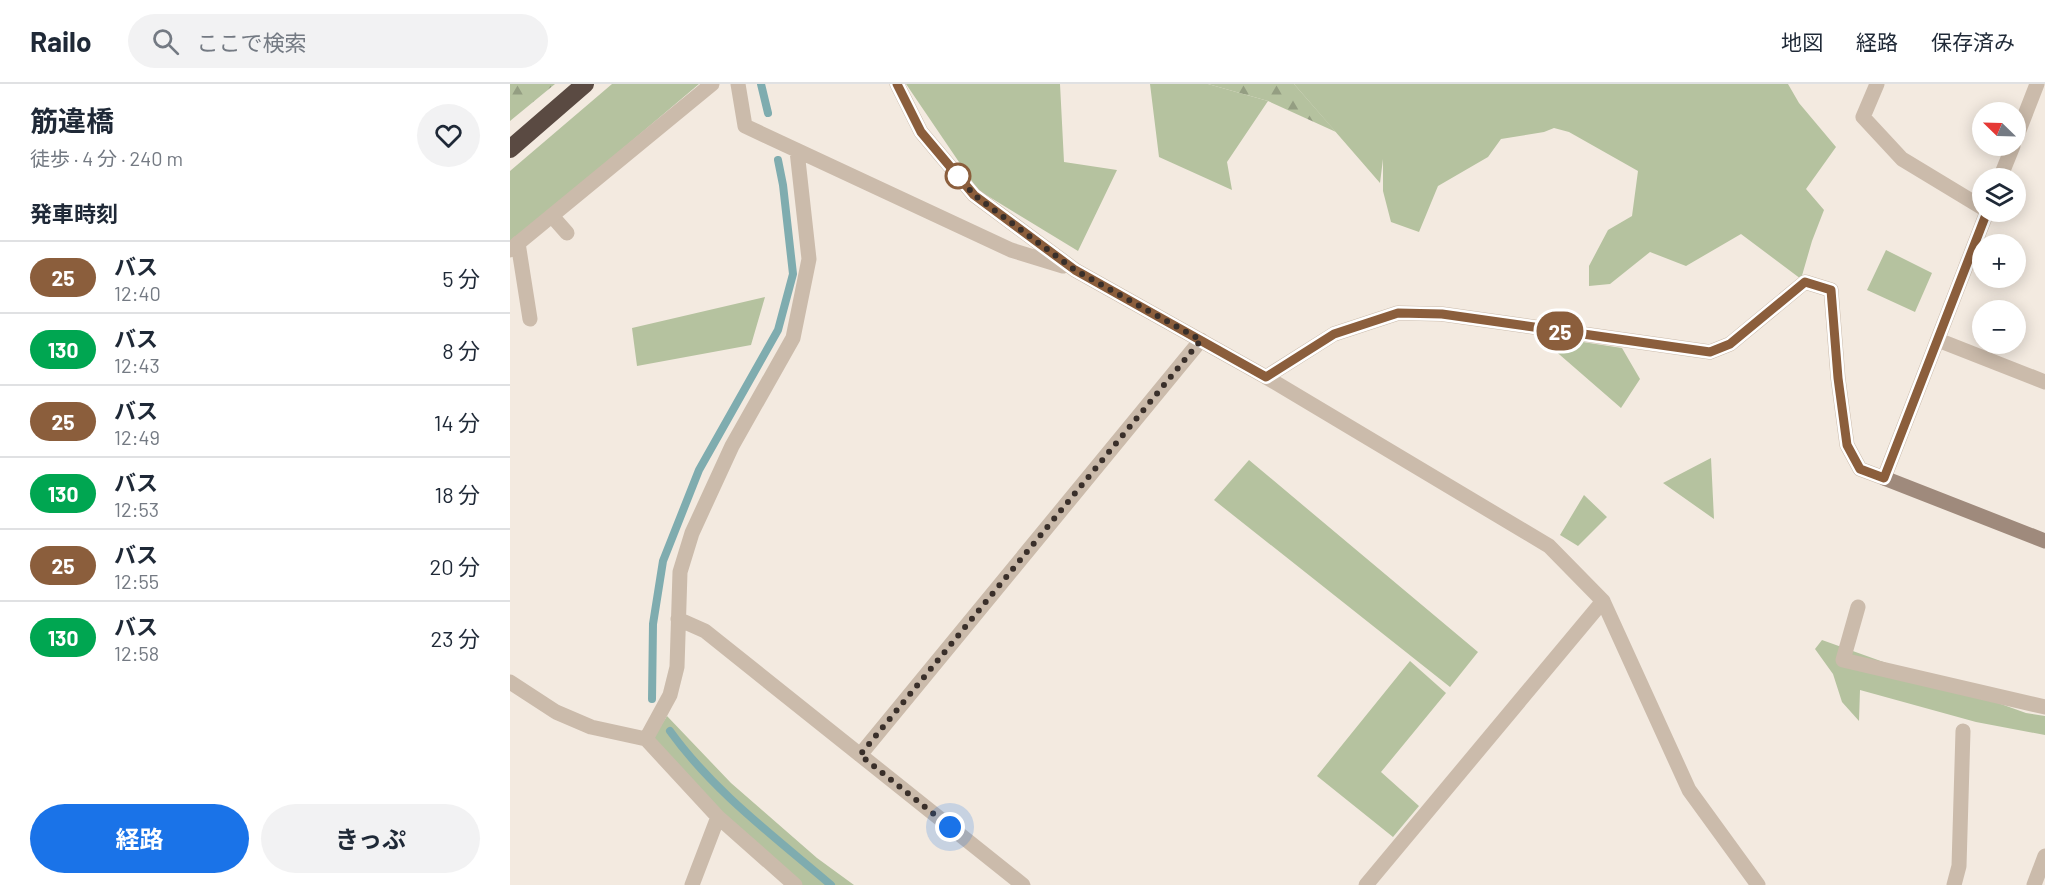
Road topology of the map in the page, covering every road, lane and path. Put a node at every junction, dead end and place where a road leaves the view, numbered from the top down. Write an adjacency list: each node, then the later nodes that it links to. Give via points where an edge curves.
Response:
1 (585, 84): 8 (highway)
2 (712, 84): 11 (street)
3 (738, 84): 9 (street, via 744,126)
4 (897, 84): 15 (street, via 921,132 974,195)
5 (1876, 84): 10 (street, via 1863,117 1902,159)
6 (2037, 84): 7 (street)
7 (2026, 112)
8 (510, 149)
9 (797, 151): 15 (street, via 1011,250); 25 (street, via 809,259 793,338 732,446 692,533 680,572)
10 (1972, 201)
11 (552, 216): 13 (street); 14 (street)
12 (1983, 222): 18 (street)
13 (567, 233)
14 (514, 246): 16 (street)
15 (1075, 270): 17 (street)
16 (530, 319)
17 (1201, 340): 19 (street); 30 (street)
18 (1938, 340): 20 (street); 21 (street)
19 (1266, 377): 21 (street, via 1334,334 1398,313 1442,314 1710,352 1730,344 1805,282 1831,290 1847,445 1860,469); 23 (street, via 1549,546)
20 (2045, 382)
21 (1884, 478): 22 (street)
22 (2045, 541)
23 (1603, 601): 36 (street); 37 (street, via 1689,790)
24 (1858, 607): 27 (street, via 1843,660)
25 (678, 619): 29 (street, via 676,667 670,695); 30 (street, via 705,632)
26 (510, 682): 29 (street, via 556,712 591,728)
27 (2045, 707)
28 (1963, 731): 38 (street, via 1959,866)
29 (646, 739): 31 (street)
30 (860, 755): 35 (street)
31 (718, 817): 33 (street); 34 (street)
32 (2045, 856): 39 (street)
33 (692, 885)
34 (795, 885)
35 (1023, 885)
36 (1366, 885)
37 (1758, 885)
38 (1954, 885)
39 (2034, 885)

